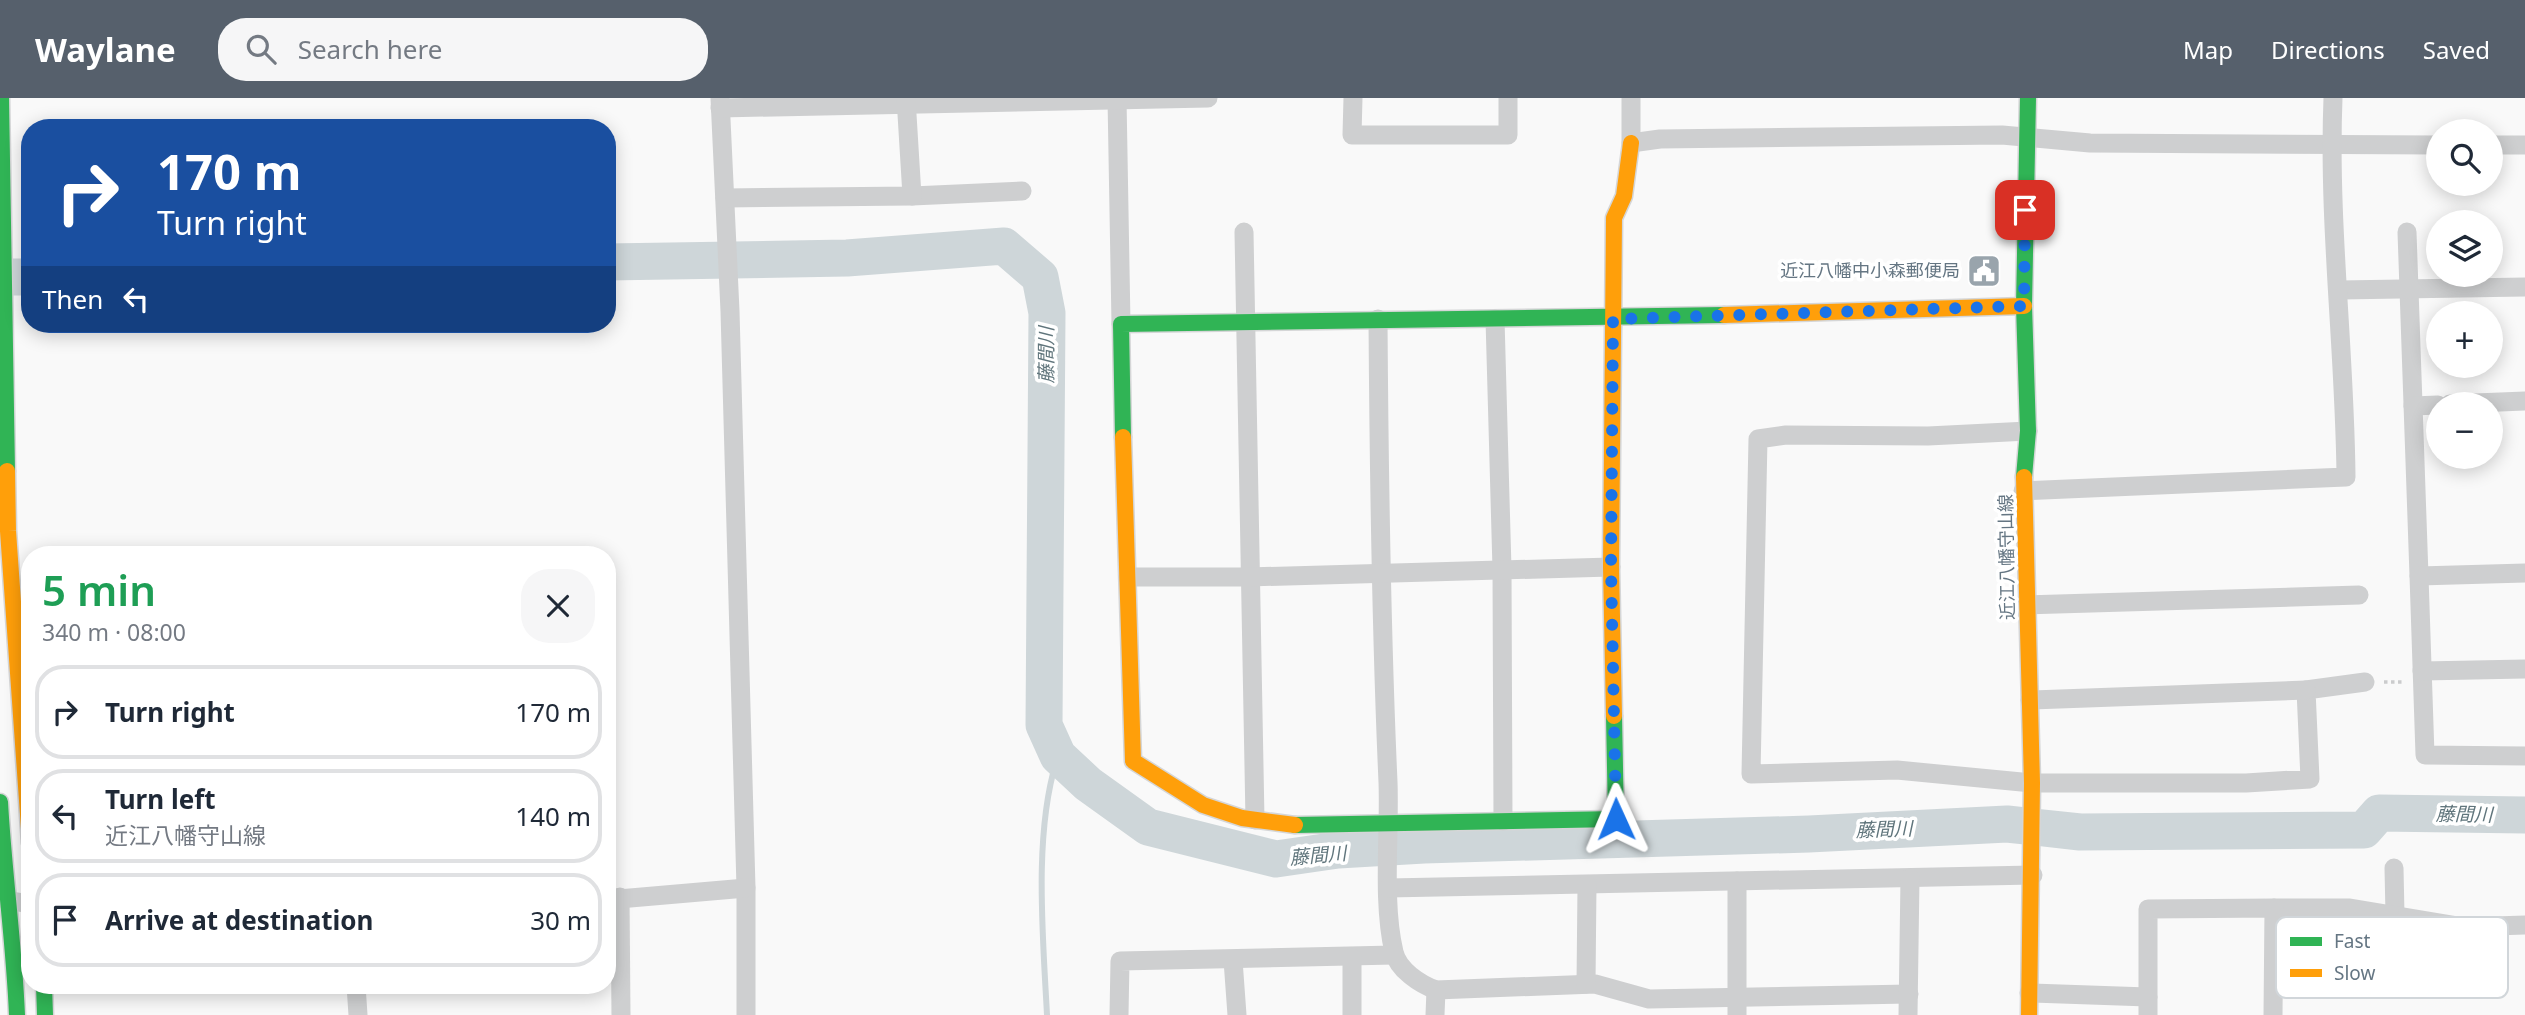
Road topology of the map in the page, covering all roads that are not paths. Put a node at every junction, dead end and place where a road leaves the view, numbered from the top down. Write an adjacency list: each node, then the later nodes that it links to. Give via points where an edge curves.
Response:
1 (1, 98): 51 (street, via 8,531)
2 (1208, 98): 8 (street)
3 (1353, 98): 4 (street, via 1352,135 1508,135)
4 (1508, 98)
5 (1631, 98): 12 (street)
6 (2028, 98): 11 (street, 近江八幡守山線)
7 (2333, 98): 13 (street)
8 (1117, 100): 9 (street); 30 (street)
9 (906, 101): 10 (street); 18 (street)
10 (720, 103): 19 (street)
11 (2026, 137): 12 (street, via 1783,137); 13 (street, via 2090,143); 25 (street, 近江八幡守山線)
12 (1631, 143): 28 (street, via 1624,196 1614,218)
13 (2331, 145): 14 (street); 24 (street)
14 (2426, 145)
15 (2503, 145): 16 (street)
16 (2525, 145)
17 (1022, 191): 18 (street)
18 (912, 196): 19 (street)
19 (726, 207): 63 (street)
20 (1244, 232): 29 (street)
21 (2407, 232): 23 (street)
22 (2525, 287): 23 (street)
23 (2409, 289): 24 (street); 34 (street)
24 (2340, 290): 36 (street, via 2346,477)
25 (2024, 306): 28 (street); 35 (street, 近江八幡守山線)
26 (1378, 319): 27 (street); 29 (street); 40 (street)
27 (1494, 319): 28 (street); 38 (street)
28 (1613, 319): 37 (street)
29 (1247, 321): 30 (street); 43 (street)
30 (1121, 324): 42 (street)
31 (2525, 401): 32 (street)
32 (2503, 402)
33 (2426, 405): 34 (street)
34 (2413, 406): 41 (street)
35 (2028, 431): 36 (street, 近江八幡守山線); 53 (street, via 1758,439 1751,774 1896,771)
36 (2023, 491): 45 (street, 近江八幡守山線)
37 (1611, 567): 38 (street); 56 (street, via 1616,819)
38 (1502, 569): 40 (street); 56 (street)
39 (2525, 573): 41 (street)
40 (1379, 574): 43 (street); 57 (street)
41 (2419, 576): 47 (street)
42 (1128, 577): 43 (street); 55 (street, via 1133,761 1203,805)
43 (1248, 578): 55 (street)
44 (2359, 595): 45 (street)
45 (2027, 604): 50 (street, 近江八幡守山線)
46 (2525, 668): 47 (street)
47 (2422, 676): 52 (street, via 2425,755)
48 (2365, 681): 49 (street)
49 (2305, 690): 50 (street); 53 (street, via 2310,779)
50 (2030, 700): 53 (street, 近江八幡守山線)
51 (21, 715)
52 (2525, 755)
53 (2032, 783): 59 (street, 近江八幡守山線)
54 (0, 802): 66 (street)
55 (1255, 820): 57 (street, via 1308,827)
56 (1503, 821): 57 (street)
57 (1389, 822): 64 (street)
58 (2394, 868): 69 (street)
59 (2033, 875): 60 (street); 77 (street, 近江八幡守山線)
60 (1910, 877): 61 (street); 80 (street)
61 (1737, 881): 62 (street); 81 (street)
62 (1587, 885): 64 (street); 75 (street)
63 (746, 888): 65 (street); 87 (street)
64 (1388, 888): 72 (street)
65 (616, 898)
66 (3, 900): 67 (street); 83 (street, via 13,925)
67 (21, 903)
68 (2274, 908): 69 (street, via 2350,908); 82 (street, via 2148,909); 94 (street)
69 (2395, 915): 70 (street)
70 (2406, 917)
71 (616, 931): 86 (street)
72 (1394, 955): 73 (street); 76 (street, via 1412,978)
73 (1352, 958): 74 (street); 90 (street)
74 (1233, 960): 88 (street, via 1120,961); 89 (street)
75 (1586, 984): 76 (street); 81 (street, via 1650,999)
76 (1436, 990): 91 (street)
77 (2029, 993): 82 (street); 93 (street, 近江八幡守山線)
78 (44, 994): 84 (street)
79 (357, 994): 85 (street)
80 (1909, 994): 81 (street); 92 (street)
81 (1737, 1005)
82 (2148, 1006)
83 (17, 1015)
84 (45, 1015)
85 (358, 1015)
86 (621, 1015)
87 (746, 1015)
88 (1119, 1015)
89 (1237, 1015)
90 (1352, 1015)
91 (1435, 1015)
92 (1908, 1015)
93 (2029, 1015)
94 (2273, 1015)

